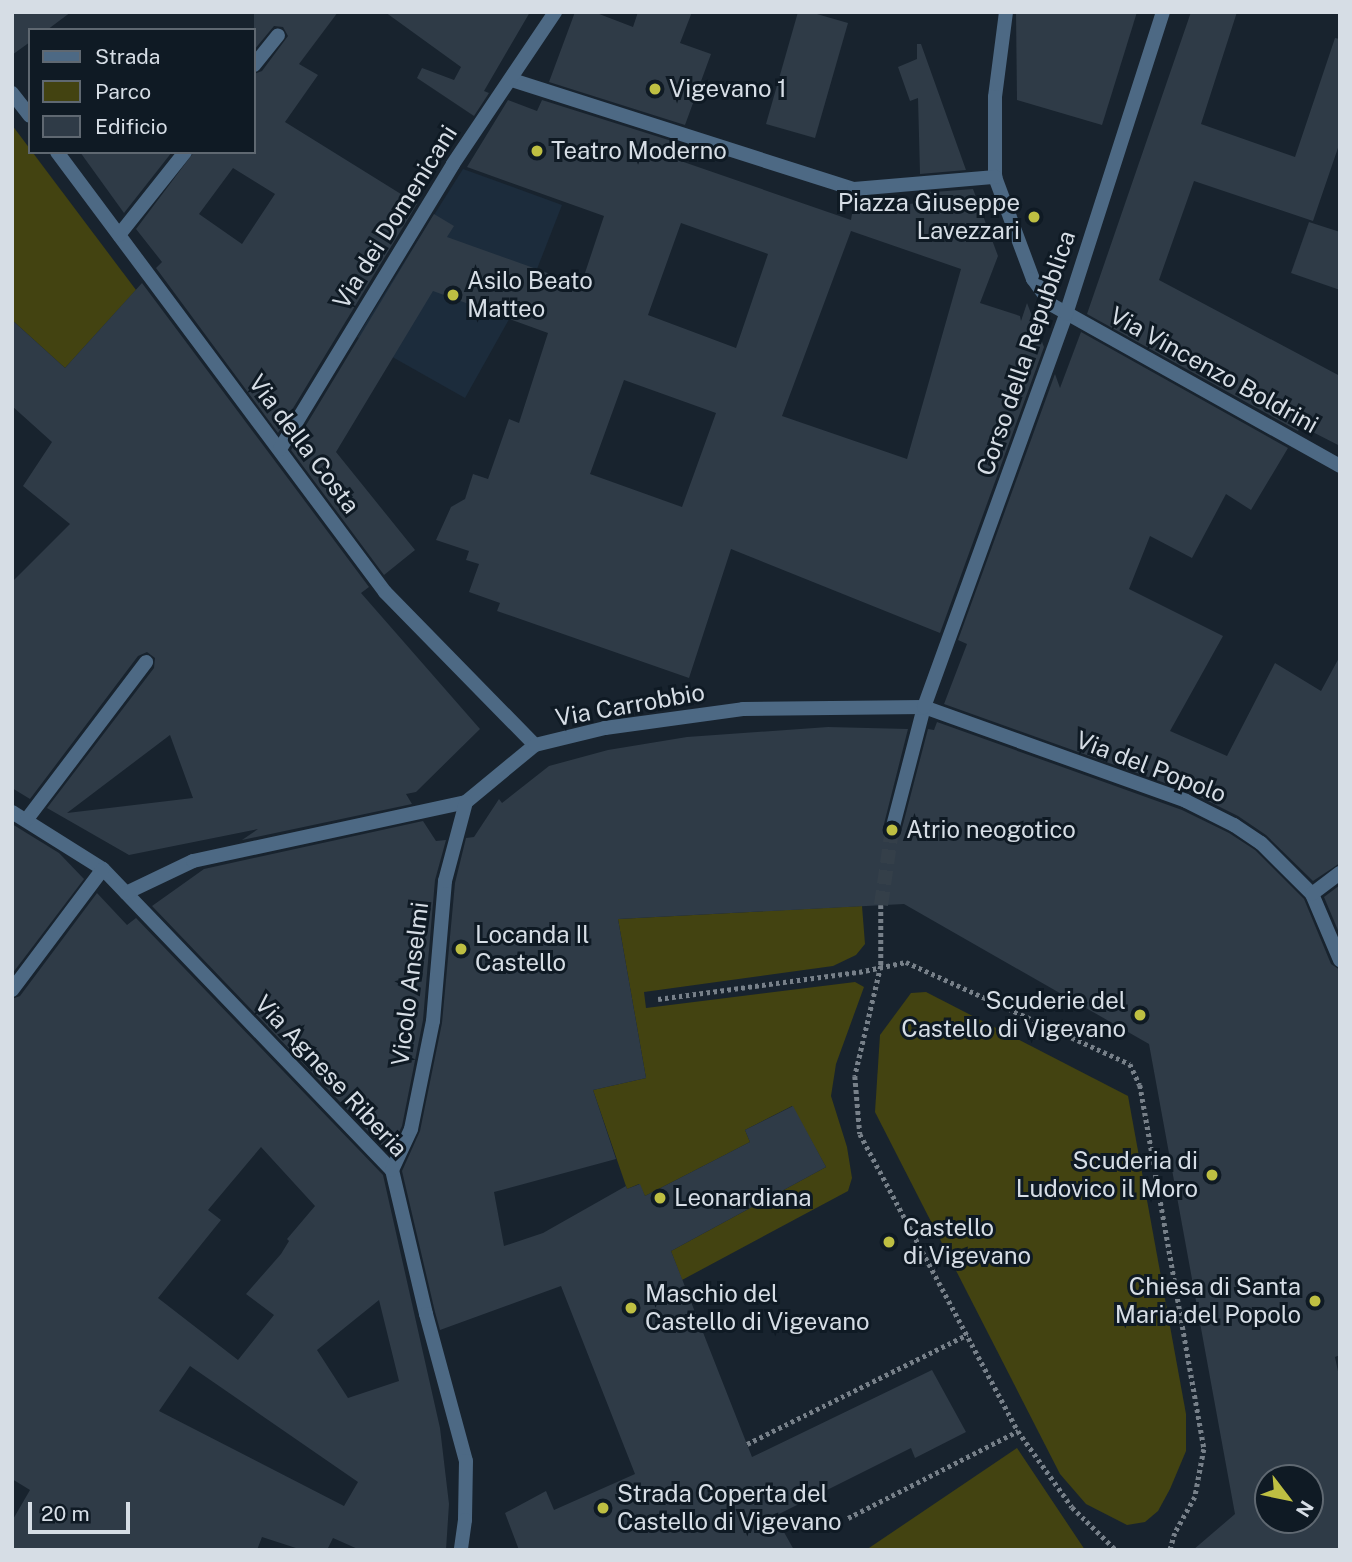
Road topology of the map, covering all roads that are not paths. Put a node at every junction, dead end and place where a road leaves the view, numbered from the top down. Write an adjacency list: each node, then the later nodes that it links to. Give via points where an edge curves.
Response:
1 (555, 12): 6 (street, Via dei Domenicani)
2 (1006, 12): 11 (street, via 995,97)
3 (1163, 12): 13 (street, Corso della Repubblica)
4 (278, 35): 5 (street)
5 (256, 62)
6 (512, 80): 11 (street, via 855,189); 14 (street, Via dei Domenicani, via 453,164)
7 (12, 93): 8 (street)
8 (28, 113)
9 (58, 154): 12 (street, Via della Costa)
10 (183, 154): 12 (street)
11 (995, 177): 13 (street, via 1033,279 1052,305)
12 (119, 235): 14 (street, Via della Costa)
13 (1066, 314): 15 (street, Via Vincenzo Boldrini); 17 (street, Corso della Repubblica)
14 (280, 449): 18 (street, Via della Costa, via 385,592)
15 (1340, 466)
16 (146, 662): 21 (street)
17 (924, 707): 18 (street, Via Carrobbio, via 743,709 605,728); 22 (street, Corso della Repubblica); 26 (street, Via del Popolo, via 1185,801 1261,843)
18 (536, 745): 19 (street, Via Carrobbio)
19 (466, 802): 25 (street, Via Carrobbio, via 193,861); 29 (street, Vicolo Anselmi, via 446,881 433,1021 411,1129)
20 (12, 812): 21 (street, Via Agnese Riberia)
21 (27, 819): 23 (street, Via Agnese Riberia)
22 (892, 830)
23 (103, 869): 25 (street, Via Agnese Riberia); 28 (street)
24 (1340, 873): 26 (street)
25 (126, 893): 29 (street, Via Agnese Riberia)
26 (1312, 894): 27 (street, Via del Popolo)
27 (1340, 960)
28 (12, 990)
29 (392, 1170): 30 (street, Via Agnese Riberia, via 466,1461)
30 (461, 1550)

